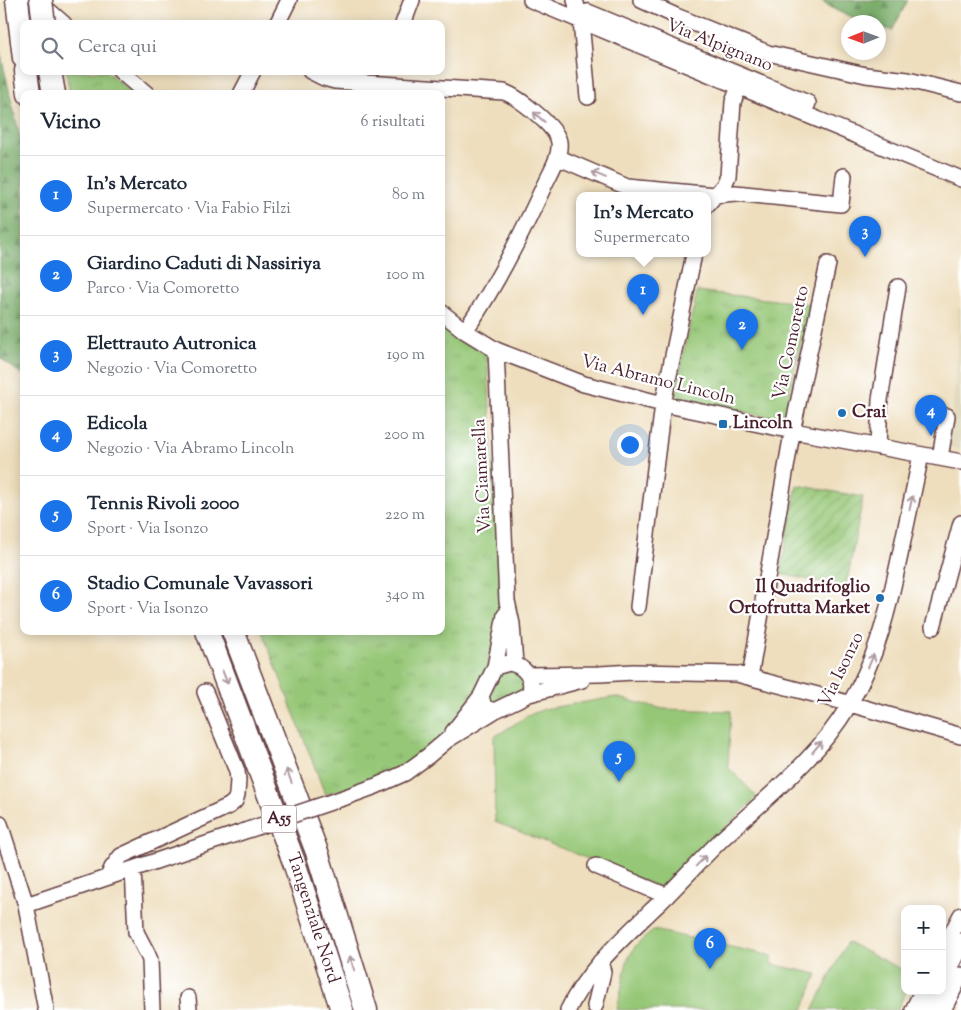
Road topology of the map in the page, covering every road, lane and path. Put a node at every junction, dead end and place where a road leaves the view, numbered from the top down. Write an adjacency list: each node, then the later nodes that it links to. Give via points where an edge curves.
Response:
1 (17, 0): 14 (highway)
2 (35, 0): 10 (street)
3 (41, 0): 9 (highway, bridge)
4 (289, 0): 11 (street)
5 (412, 0): 12 (street)
6 (531, 0): 13 (street, Via Alpignano)
7 (575, 0): 13 (street)
8 (641, 0): 27 (street, via 768,52)
9 (44, 20)
10 (59, 20)
11 (279, 20)
12 (404, 20)
13 (582, 21): 21 (street, Via Alpignano); 28 (street); 29 (street, Via Alpignano, via 588,12 799,99 808,103)
14 (20, 30)
15 (27, 75): 22 (highway)
16 (52, 75): 23 (highway)
17 (52, 75): 24 (street)
18 (125, 75): 25 (street)
19 (251, 75): 26 (street)
20 (318, 75): 30 (street, one-way to 20, via 559,139 556,132 508,94 335,81)
21 (739, 87): 29 (street, Via Alpignano); 34 (street, via 733,102 728,176)
22 (28, 90)
23 (53, 90)
24 (58, 90)
25 (142, 90)
26 (244, 90)
27 (961, 93)
28 (588, 97)
29 (804, 113): 32 (street, Via Alpignano)
30 (557, 157): 33 (street, one-way to 30, via 627,187); 39 (street, via 509,260)
31 (844, 176): 34 (street, via 842,204 735,193)
32 (961, 179)
33 (659, 192)
34 (711, 200)
35 (693, 257): 41 (street)
36 (828, 264): 43 (street, Via Comoretto)
37 (898, 287): 44 (street, via 880,400)
38 (445, 315): 39 (street, Via Abramo Lincoln)
39 (465, 331): 40 (street, Via Abramo Lincoln)
40 (496, 350): 41 (street, Via Abramo Lincoln, via 584,384); 49 (street, Via Ciamarella)
41 (663, 404): 43 (street, Via Abramo Lincoln); 50 (street)
42 (947, 416): 46 (street)
43 (792, 431): 44 (street, Via Abramo Lincoln); 59 (street, Via Comoretto)
44 (878, 447): 45 (street, Via Abramo Lincoln)
45 (921, 455): 46 (street, Via Abramo Lincoln); 64 (street, Via Isonzo, one-way to 45, via 873,656 890,602)
46 (940, 458): 47 (street, Via Abramo Lincoln)
47 (961, 462)
48 (961, 522): 51 (street)
49 (507, 601): 55 (street, Via Ciamarella); 56 (street, Via Ciamarella)
50 (638, 607)
51 (932, 627)
52 (209, 635): 87 (highway, Tangenziale Nord / A55, one-way to 87, via 294,862)
53 (235, 635): 60 (highway, Tangenziale Nord / A55)
54 (246, 635): 60 (street)
55 (515, 664): 56 (street); 57 (street)
56 (495, 667): 63 (street)
57 (529, 674): 58 (street); 62 (street)
58 (600, 674): 59 (street, via 667,672); 62 (street)
59 (750, 676): 64 (street)
60 (254, 684): 88 (highway, Tangenziale Nord / A55, one-way to 60, via 317,852)
61 (205, 692): 71 (street, via 237,771 235,801 121,856)
62 (529, 694): 65 (street)
63 (481, 696): 65 (street, via 484,707); 67 (street)
64 (850, 704): 66 (street); 72 (street, Via Isonzo, one-way to 64, via 811,755)
65 (494, 711): 67 (street)
66 (961, 736)
67 (447, 740): 70 (street, bridge, via 405,773 376,786)
68 (0, 824): 73 (street)
69 (596, 866): 72 (street)
70 (133, 869): 71 (street); 86 (street, via 136,932 150,960)
71 (108, 877): 73 (street)
72 (667, 896): 77 (street, Via Isonzo)
73 (26, 905): 85 (street)
74 (960, 918): 76 (street)
75 (961, 943): 79 (main road)
76 (943, 950)
77 (600, 962): 84 (street, via 603,972); 89 (street, Via Isonzo)
78 (961, 975): 80 (street)
79 (946, 981)
80 (946, 987)
81 (920, 995): 90 (street)
82 (938, 995): 91 (main road)
83 (943, 995): 92 (street)
84 (595, 1006)
85 (46, 1010)
86 (152, 1010)
87 (342, 1010)
88 (366, 1010)
89 (568, 1010)
90 (913, 1010)
91 (927, 1010)
92 (943, 1010)

